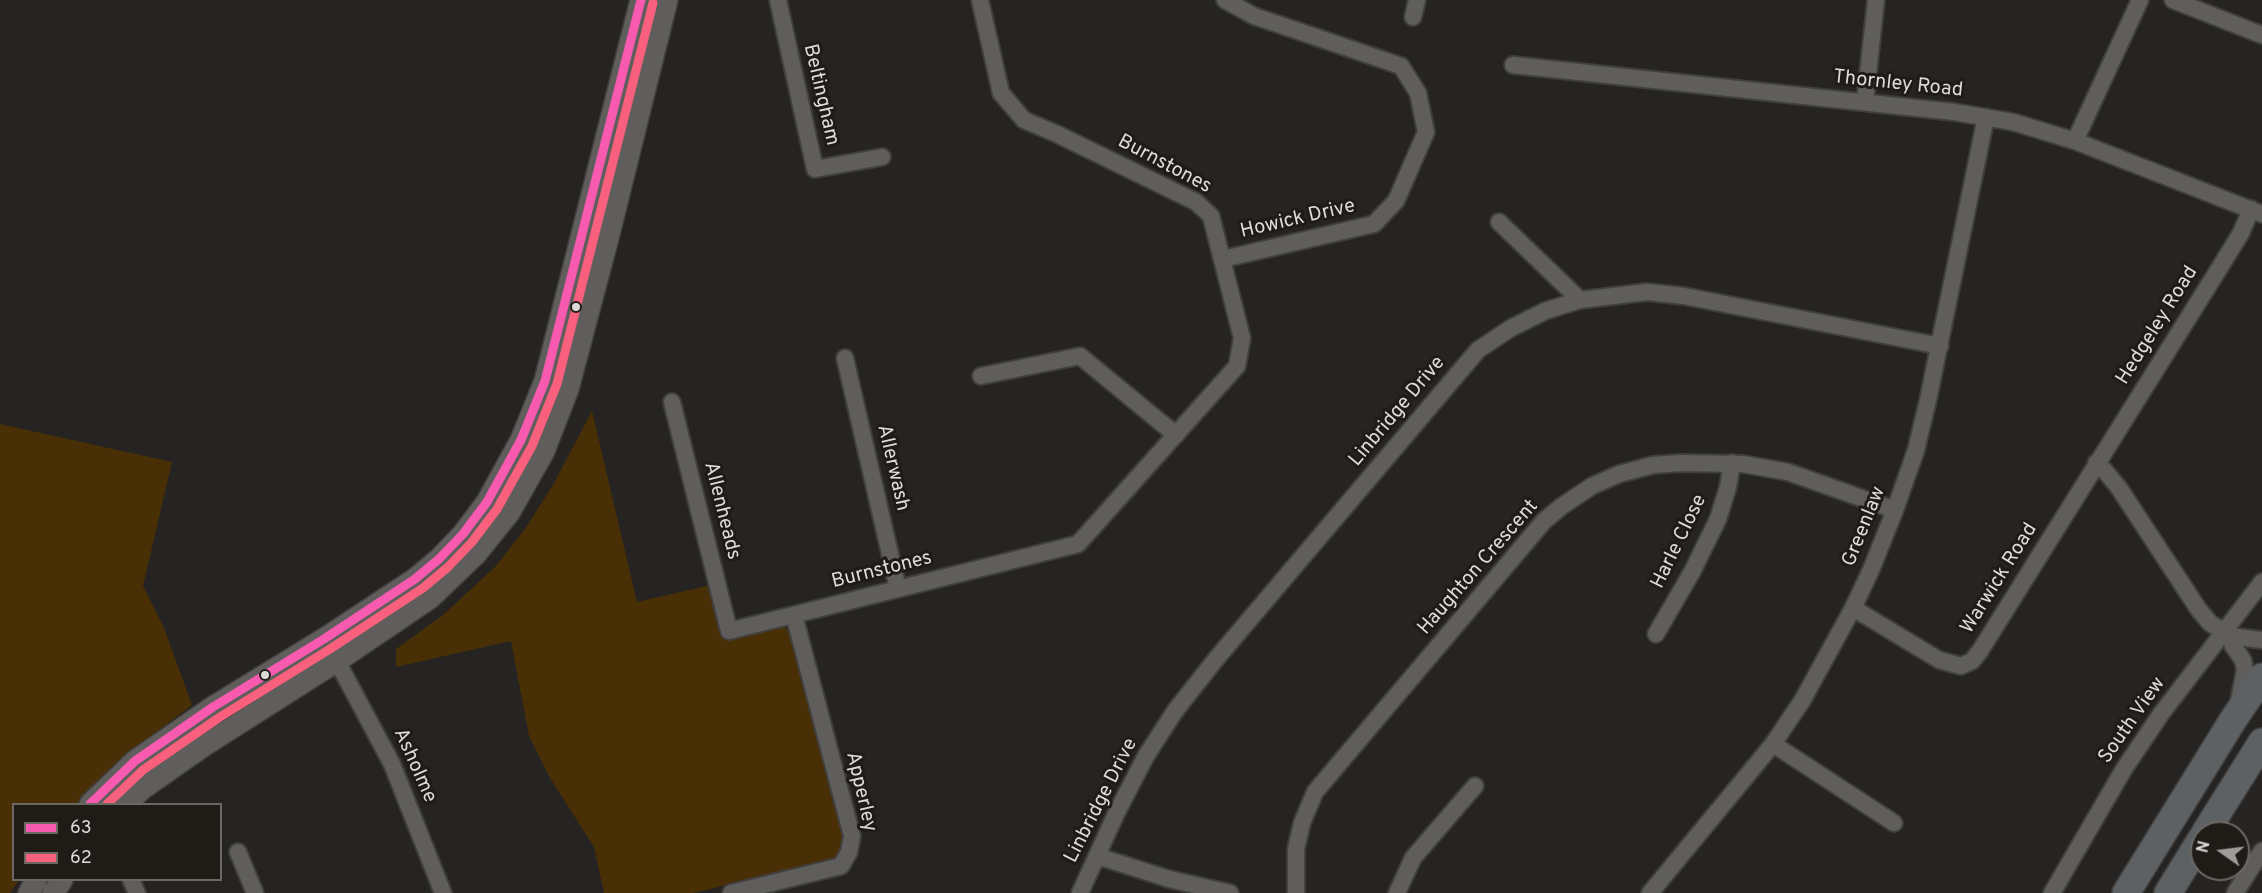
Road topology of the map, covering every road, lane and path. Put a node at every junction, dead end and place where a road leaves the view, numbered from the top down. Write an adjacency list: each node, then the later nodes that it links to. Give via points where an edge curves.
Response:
1 (641, 0): 34 (street, via 545,381 521,440 488,502 439,560)
2 (667, 0): 36 (street, via 568,389 543,451 509,513 476,554 430,598)
3 (778, 0): 14 (street, Beltingham, via 815,169)
4 (980, 0): 17 (street, Burnstones, via 1001,93 1024,120 1196,202 1211,216)
5 (1226, 0): 17 (street, Howick Drive, via 1254,16 1401,66 1418,93 1426,132 1396,201 1374,224)
6 (1876, 0): 11 (street)
7 (2140, 0): 13 (street)
8 (2173, 0): 9 (street)
9 (2262, 35)
10 (1513, 65): 11 (street, Thornley Road)
11 (1864, 102): 12 (street, Thornley Road)
12 (1986, 117): 13 (street, Thornley Road); 19 (street, Greenlaw)
13 (2075, 141): 15 (street, Thornley Road)
14 (882, 157)
15 (2256, 212): 25 (street, Hedgeley Road)
16 (1498, 222): 18 (street)
17 (1223, 259): 23 (street, Burnstones, via 1242,338 1237,366)
18 (1580, 300): 19 (street, Linbridge Drive, via 1647,292 1684,296); 48 (street, Linbridge Drive, via 1510,328 1479,350 1175,711 1146,756)
19 (1940, 346): 26 (street, Greenlaw, via 1916,450)
20 (844, 358): 28 (street, Allerwash)
21 (981, 376): 23 (street, via 1080,356)
22 (672, 402): 31 (street, Allenheads)
23 (1176, 435): 28 (street, Burnstones, via 1077,544)
24 (1732, 463): 26 (street, Haughton Crescent, via 1788,472); 32 (street, Harle Close, via 1718,519); 55 (street, Haughton Crescent, via 1653,465 1619,474 1592,486 1544,521 1315,792 1296,849)
25 (2096, 463): 29 (street, Warwick Road, via 1972,661 1951,665); 33 (street, via 2119,488 2199,610)
26 (1895, 510): 29 (street, Greenlaw)
27 (2262, 582): 33 (street, South View)
28 (898, 589): 30 (street, Burnstones)
29 (1853, 608): 40 (street, Greenlaw, via 1802,701)
30 (794, 615): 31 (street, Burnstones); 52 (street, Apperley, via 852,836 849,852 842,866)
31 (729, 631)
32 (1656, 634)
33 (2226, 634): 35 (street); 38 (street, via 2245,670); 58 (street, South View, via 2161,714 2124,769)
34 (324, 639): 36 (street); 42 (street, via 213,707 135,761)
35 (2262, 640)
36 (337, 661): 43 (street, via 206,745); 51 (street, Asholme, via 392,764)
37 (2262, 677): 38 (highway)
38 (2233, 720): 59 (highway)
39 (2262, 742): 44 (highway)
40 (1773, 744): 45 (street); 57 (street, Greenlaw)
41 (1475, 786): 56 (street, via 1413,858)
42 (91, 803)
43 (127, 803)
44 (2213, 821)
45 (1894, 823)
46 (2262, 851): 61 (street)
47 (238, 852): 50 (street)
48 (1097, 856): 53 (street, Linbridge Drive); 54 (street)
49 (2190, 857): 60 (highway)
50 (255, 893)
51 (443, 893)
52 (731, 893)
53 (1080, 893)
54 (1230, 893)
55 (1296, 893)
56 (1397, 893)
57 (1650, 893)
58 (2052, 893)
59 (2126, 893)
60 (2168, 893)
61 (2235, 893)

